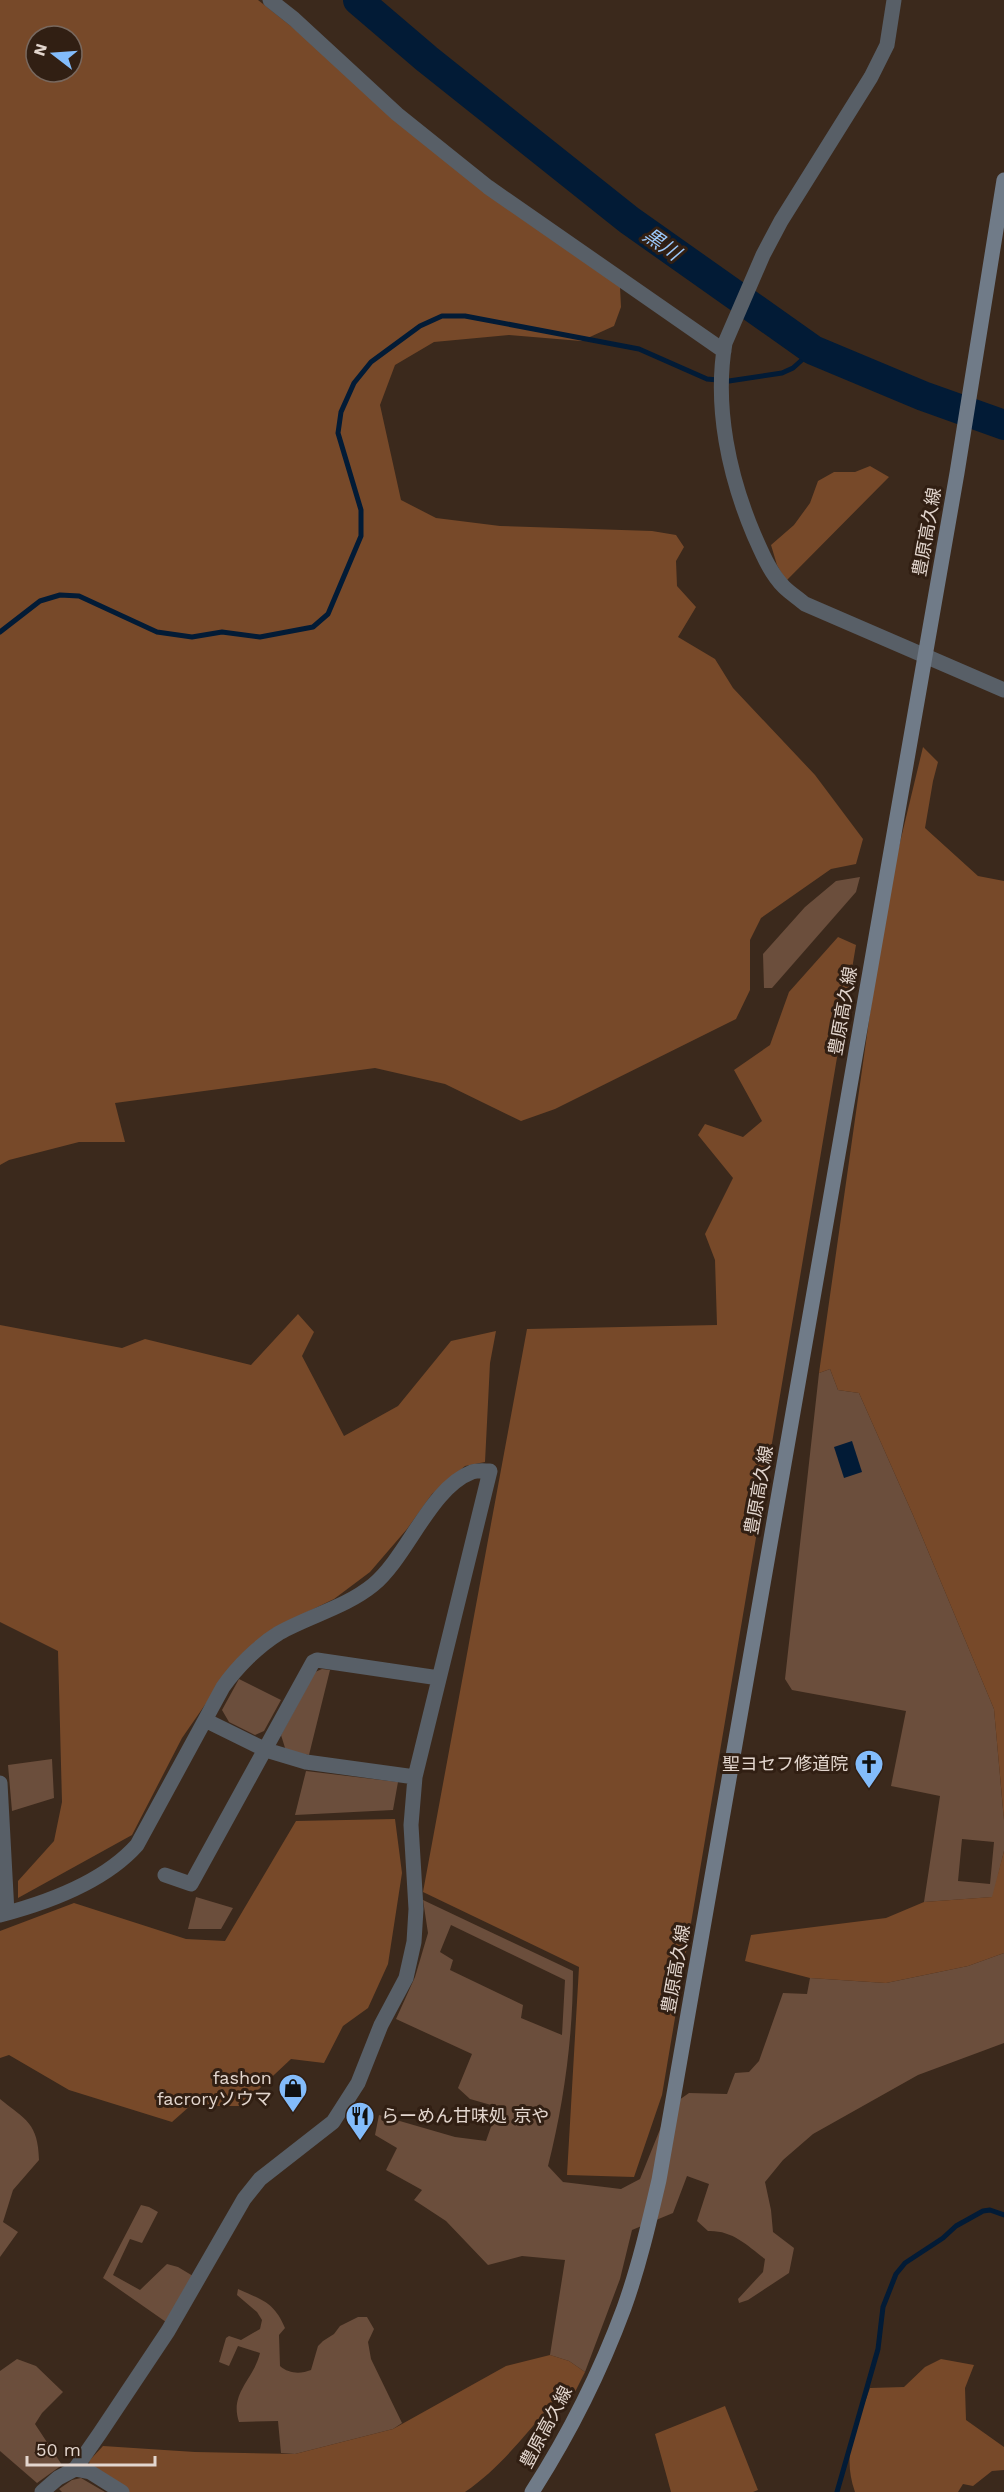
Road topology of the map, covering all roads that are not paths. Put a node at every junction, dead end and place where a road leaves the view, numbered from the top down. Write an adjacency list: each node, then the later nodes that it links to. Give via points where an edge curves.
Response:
1 (270, 0): 4 (street, via 397,114 488,187)
2 (894, 0): 4 (street, via 882,56 801,185 763,255)
3 (1004, 180): 5 (main road, 豊原高久線)
4 (724, 350): 5 (street, via 723,397 730,469 765,560 783,586 806,604)
5 (925, 655): 6 (street); 17 (main road, 豊原高久線, via 659,2180 624,2308 596,2373)
6 (1004, 690)
7 (439, 1678): 8 (street, via 490,1471 473,1472 456,1482 433,1505 394,1563 373,1585 263,1645 234,1671); 9 (street, via 317,1660); 10 (street)
8 (205, 1720): 9 (street); 13 (street, via 137,1845 125,1858 62,1894)
9 (266, 1750): 10 (street, via 306,1762); 12 (street, via 191,1884)
10 (415, 1777): 14 (street, via 411,1825 414,1942 406,1978 381,2025 358,2083 328,2127 260,2179 244,2199 153,2355)
11 (0, 1783): 13 (street)
12 (165, 1875)
13 (4, 1914)
14 (75, 2469): 15 (street); 16 (street, via 90,2472)
15 (42, 2492)
16 (123, 2492)
17 (532, 2492)

